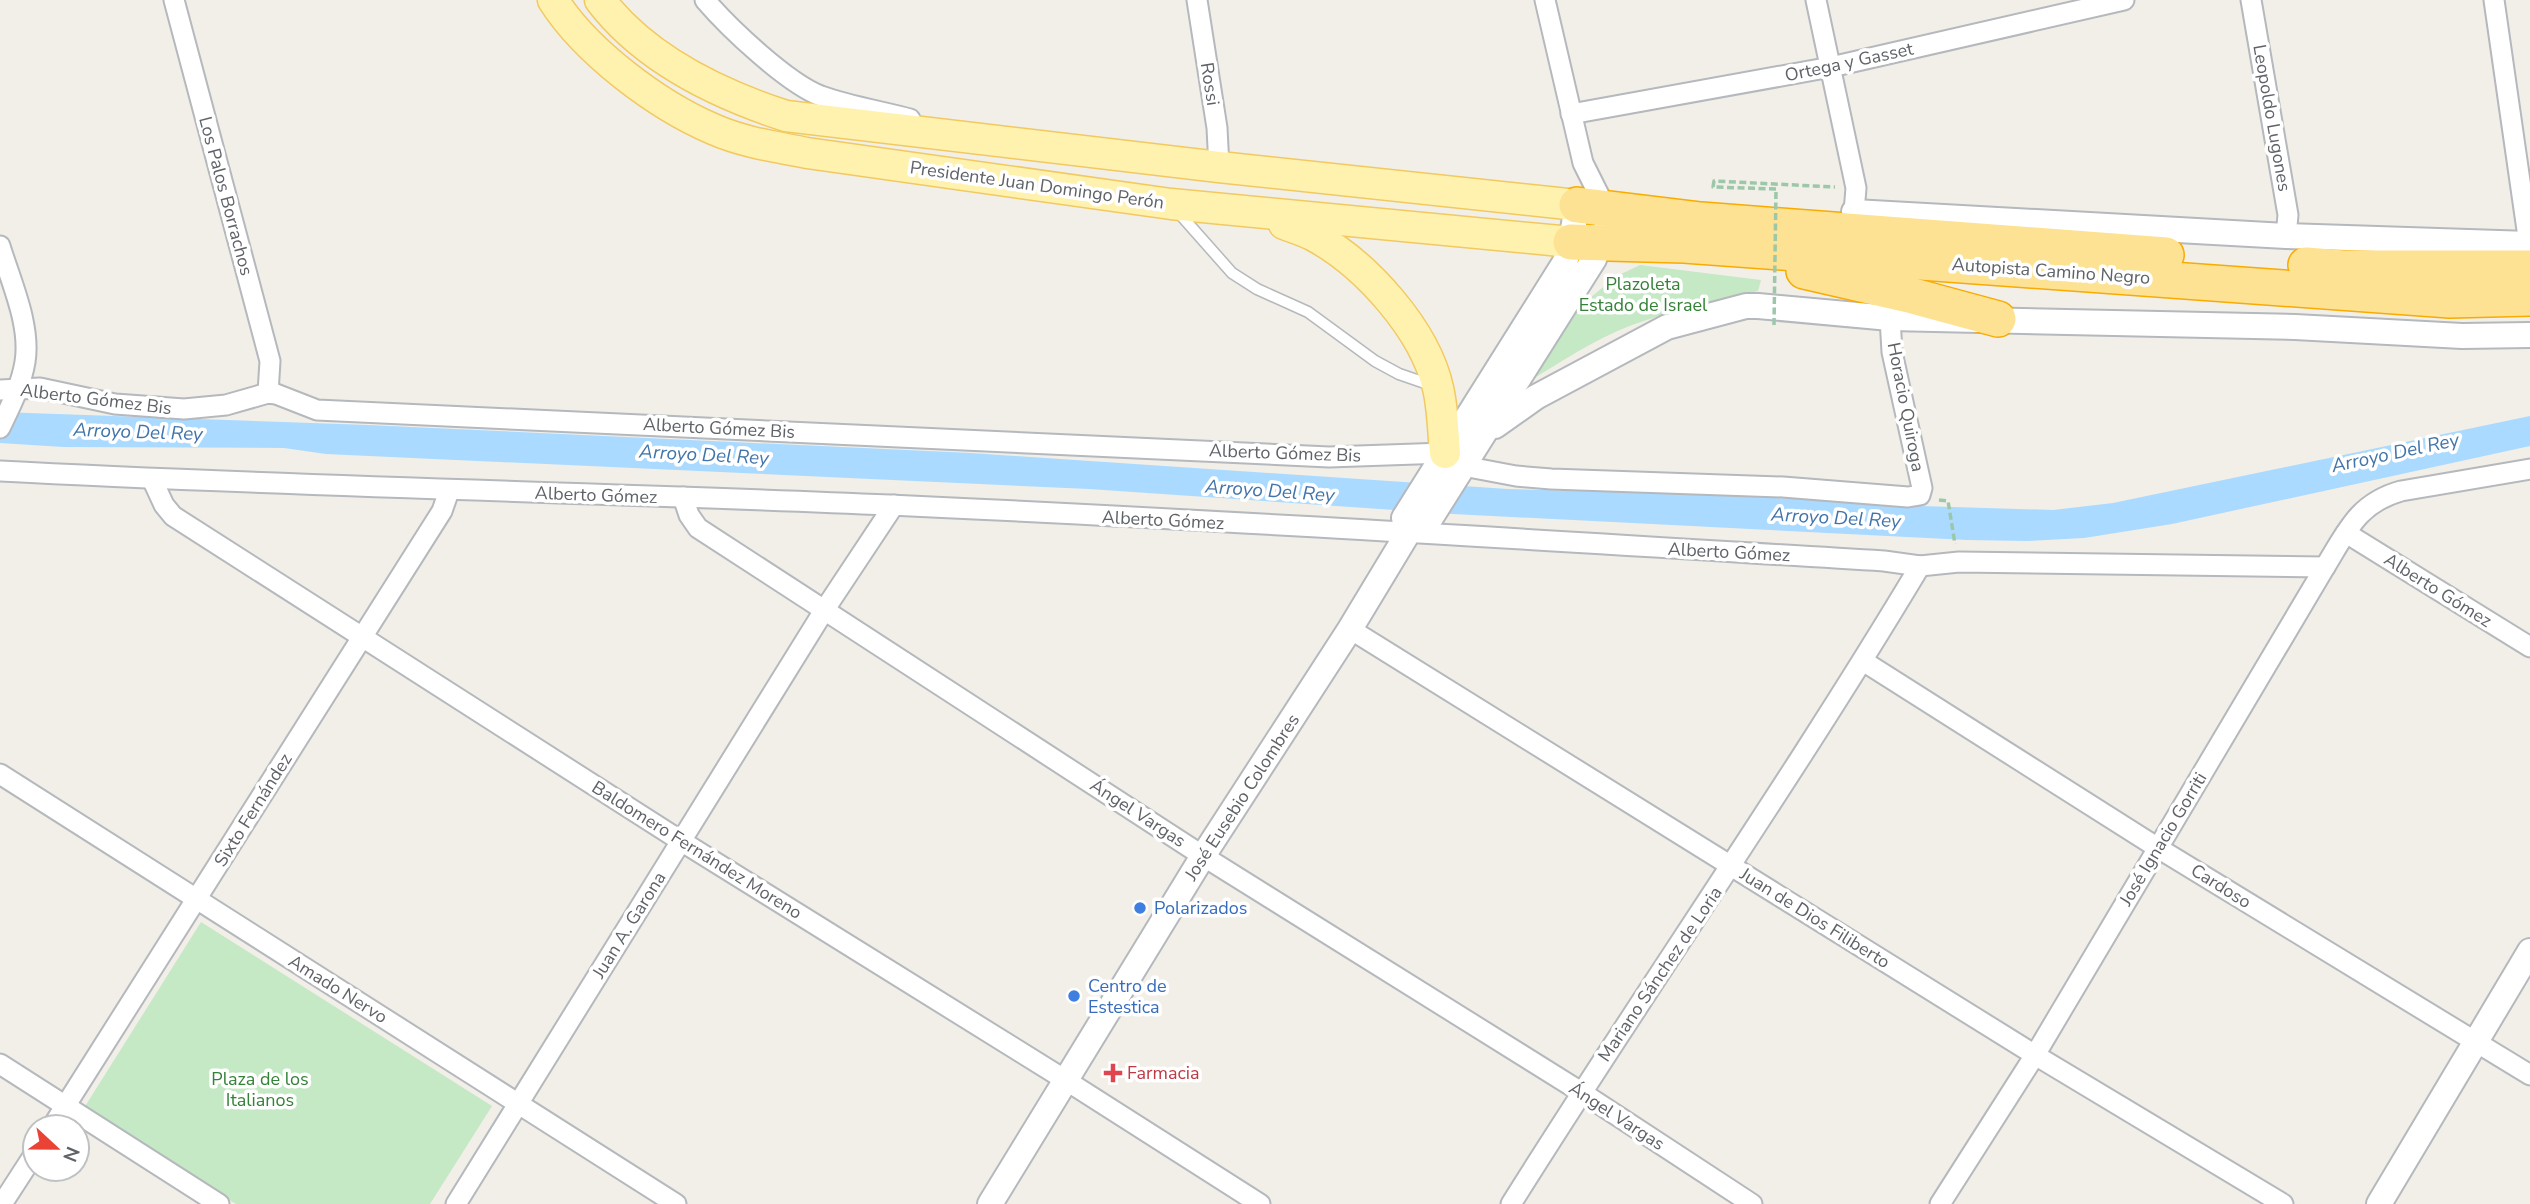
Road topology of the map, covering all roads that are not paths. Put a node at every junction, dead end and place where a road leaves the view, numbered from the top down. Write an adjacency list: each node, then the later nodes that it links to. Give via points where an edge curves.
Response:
1 (174, 0): 30 (street, Los Palos Borrachos, via 270,361)
2 (553, 0): 17 (main road, Presidente Juan Domingo Perón, via 595,51 714,130 807,153)
3 (600, 0): 13 (main road, Presidente Juan Domingo Perón, via 632,36 678,67 753,105 786,116)
4 (705, 0): 13 (street, via 786,77 821,96)
5 (1197, 0): 15 (street, Rossi)
6 (1545, 0): 12 (street)
7 (1816, 0): 11 (street)
8 (2124, 0): 11 (street, Ortega y Gasset)
9 (2251, 0): 21 (street, Leopoldo Lugones, via 2288,215)
10 (2494, 0): 23 (street)
11 (1831, 67): 12 (street, Ortega y Gasset); 16 (street)
12 (1571, 114): 14 (street)
13 (999, 142): 15 (main road, Presidente Juan Domingo Perón)
14 (1583, 163): 19 (street); 19 (street)
15 (1219, 167): 19 (main road, Presidente Juan Domingo Perón)
16 (1855, 200): 20 (highway, via 1747,208); 21 (street)
17 (1171, 204): 18 (main road, Presidente Juan Domingo Perón); 28 (lane, via 1232,273 1308,312 1375,361)
18 (1257, 214): 19 (main road, Presidente Juan Domingo Perón); 28 (main road, via 1313,235 1394,303 1421,340)
19 (1589, 224): 20 (highway, Autopista Camino Negro); 32 (street, José Eusebio Colombres); 33 (street, José Eusebio Colombres)
20 (1692, 232): 23 (highway, Autopista Camino Negro, via 2343,268); 24 (highway, Autopista Camino Negro, via 2450,300); 26 (highway, via 1833,277)
21 (2286, 236): 23 (street)
22 (0, 246): 29 (street, via 23,324 25,359)
23 (2530, 252)
24 (2530, 298)
25 (1890, 318): 26 (street); 32 (street, via 1746,306 1667,327 1535,397); 38 (street, Horacio Quiroga, via 1892,352)
26 (1998, 319): 27 (street)
27 (2530, 335)
28 (1438, 387): 33 (main road)
29 (9, 389): 30 (street, Alberto Gómez Bis, via 40,388 115,404 184,409 226,405); 31 (street)
30 (268, 393): 33 (street, Alberto Gómez Bis, via 317,410 1329,457)
31 (0, 428)
32 (1483, 435): 33 (street, José Eusebio Colombres)
33 (1449, 468): 38 (street, Alberto Gómez Bis, via 1551,479); 41 (street, José Eusebio Colombres); 41 (street, José Eusebio Colombres, via 1430,519)
34 (2530, 469): 42 (street, José Ignacio Gorriti, via 2381,496 2363,509)
35 (0, 471): 36 (street, Alberto Gómez)
36 (152, 479): 37 (street, Alberto Gómez); 47 (street, Baldomero Fernández Moreno, via 173,516)
37 (449, 491): 39 (street, Alberto Gómez); 47 (street, Sixto Fernández, via 442,510)
38 (1920, 495)
39 (683, 497): 40 (street, Alberto Gómez); 45 (street, Ángel Vargas, via 698,527)
40 (894, 505): 41 (street, Alberto Gómez); 45 (street, Juan A. Garona)
41 (1406, 525): 43 (street, Alberto Gómez); 46 (street, José Eusebio Colombres)
42 (2346, 533): 44 (street, José Ignacio Gorriti); 48 (street, Alberto Gómez)
43 (1920, 566): 44 (street, Alberto Gómez, via 1959,562); 49 (street, Mariano Sánchez de Loria)
44 (2325, 567): 52 (street, José Ignacio Gorriti)
45 (825, 609): 51 (street, Juan A. Garona); 53 (street, Ángel Vargas)
46 (1350, 629): 53 (street, José Eusebio Colombres); 54 (street, Juan de Dios Filiberto)
47 (361, 637): 51 (street, Baldomero Fernández Moreno); 55 (street, Sixto Fernández)
48 (2530, 647)
49 (1863, 661): 52 (street, Cardoso); 54 (street, Mariano Sánchez de Loria)
50 (0, 774): 55 (street, Amado Nervo)
51 (681, 841): 61 (street, Baldomero Fernández Moreno); 63 (street, Juan A. Garona)
52 (2158, 848): 57 (street, Cardoso); 58 (street, José Ignacio Gorriti)
53 (1203, 856): 61 (street, José Eusebio Colombres); 62 (street, Ángel Vargas)
54 (1731, 866): 58 (street, Juan de Dios Filiberto); 62 (street, Mariano Sánchez de Loria)
55 (197, 899): 63 (street, Amado Nervo); 64 (street, Sixto Fernández)
56 (2530, 951): 57 (street)
57 (2474, 1042): 60 (street, Cardoso); 77 (street)
58 (2035, 1055): 75 (street, José Ignacio Gorriti); 76 (street, Juan de Dios Filiberto)
59 (0, 1064): 64 (street)
60 (2530, 1075)
61 (1067, 1081): 71 (street, José Eusebio Colombres); 72 (street, Baldomero Fernández Moreno)
62 (1581, 1092): 73 (street, Mariano Sánchez de Loria); 74 (street, Ángel Vargas)
63 (518, 1103): 69 (street, Juan A. Garona); 70 (street, Amado Nervo)
64 (66, 1106): 65 (street, Sixto Fernández); 68 (street)
65 (61, 1113)
66 (21, 1175): 67 (street)
67 (2, 1204)
68 (219, 1204)
69 (456, 1204)
70 (676, 1204)
71 (990, 1204)
72 (1260, 1204)
73 (1511, 1204)
74 (1752, 1204)
75 (1940, 1204)
76 (2283, 1204)
77 (2379, 1204)

